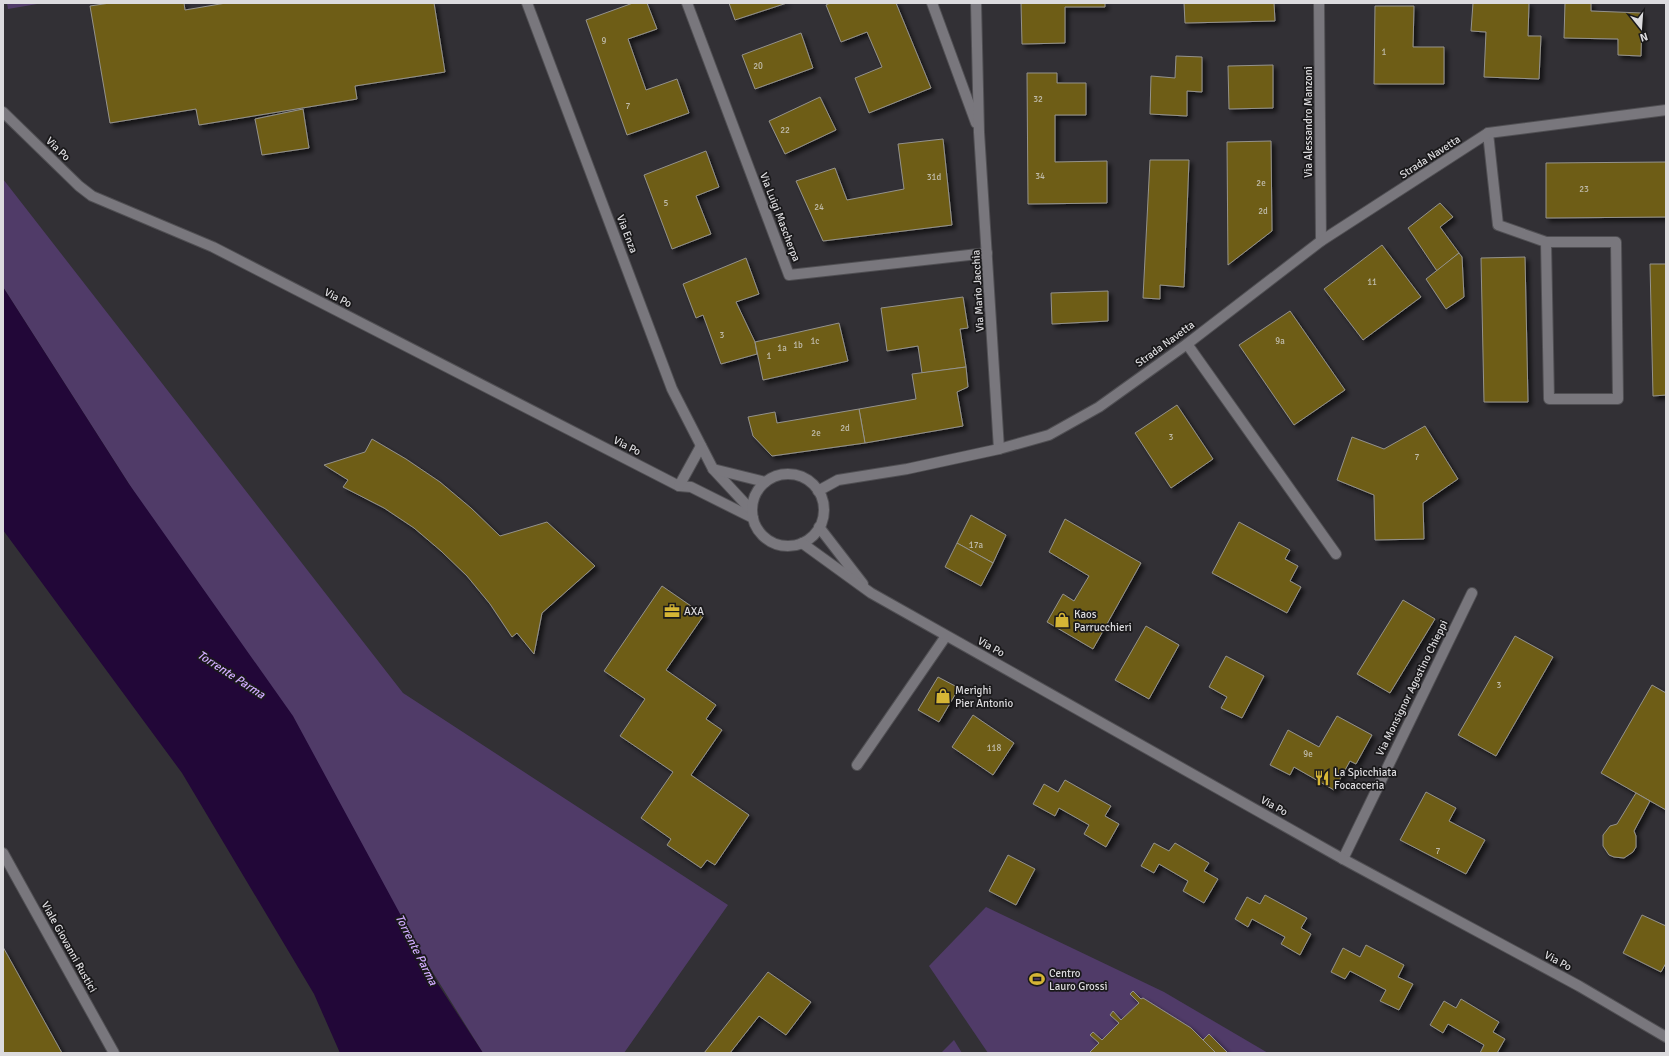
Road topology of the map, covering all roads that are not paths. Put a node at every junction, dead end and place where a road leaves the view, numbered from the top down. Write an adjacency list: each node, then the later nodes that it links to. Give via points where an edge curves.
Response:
1 (527, 3): 14 (street, Via Enza, via 672,389)
2 (687, 3): 12 (street, Via Luigi Mascherpa, via 789,275)
3 (932, 3): 8 (street, Via Mario Jacchia)
4 (976, 3): 8 (street, Via Mario Jacchia)
5 (1319, 3): 10 (street, Via Alessandro Manzoni)
6 (1666, 110): 9 (street, Strada Navetta)
7 (3, 112): 18 (street, Via Po, via 92,196 208,245)
8 (979, 132): 12 (street, Via Mario Jacchia)
9 (1488, 133): 10 (street, Strada Navetta); 11 (street, via 1498,225)
10 (1321, 241): 13 (street, Strada Navetta)
11 (1546, 242): 11 (street, via 1549,400 1618,399 1616,242)
12 (987, 253): 15 (street, Via Mario Jacchia)
13 (1187, 344): 15 (street, Strada Navetta, via 1099,407 1049,434); 23 (street)
14 (701, 446): 16 (street, Via Enza); 18 (street)
15 (999, 449): 19 (street, Strada Navetta, via 838,480)
16 (713, 469): 17 (street); 20 (street)
17 (765, 482): 19 (street, via 775,476 800,476); 20 (street, via 753,500)
18 (679, 486): 20 (street, Via Po, via 691,487)
19 (818, 491): 21 (street, via 823,503)
20 (752, 514): 22 (street, via 756,528 771,542 792,546)
21 (820, 527): 22 (street); 24 (street, Via Po)
22 (802, 543): 24 (street, Via Po)
23 (1336, 554)
24 (871, 593): 26 (street, Via Po)
25 (1472, 593): 29 (street, Via Monsignor Agostino Chieppi)
26 (946, 636): 27 (street); 29 (street, Via Po)
27 (857, 765)
28 (3, 853): 31 (street, Viale Giovanni Rustici)
29 (1343, 858): 30 (street, Via Po, via 1579,986)
30 (1666, 1037)
31 (114, 1053)

